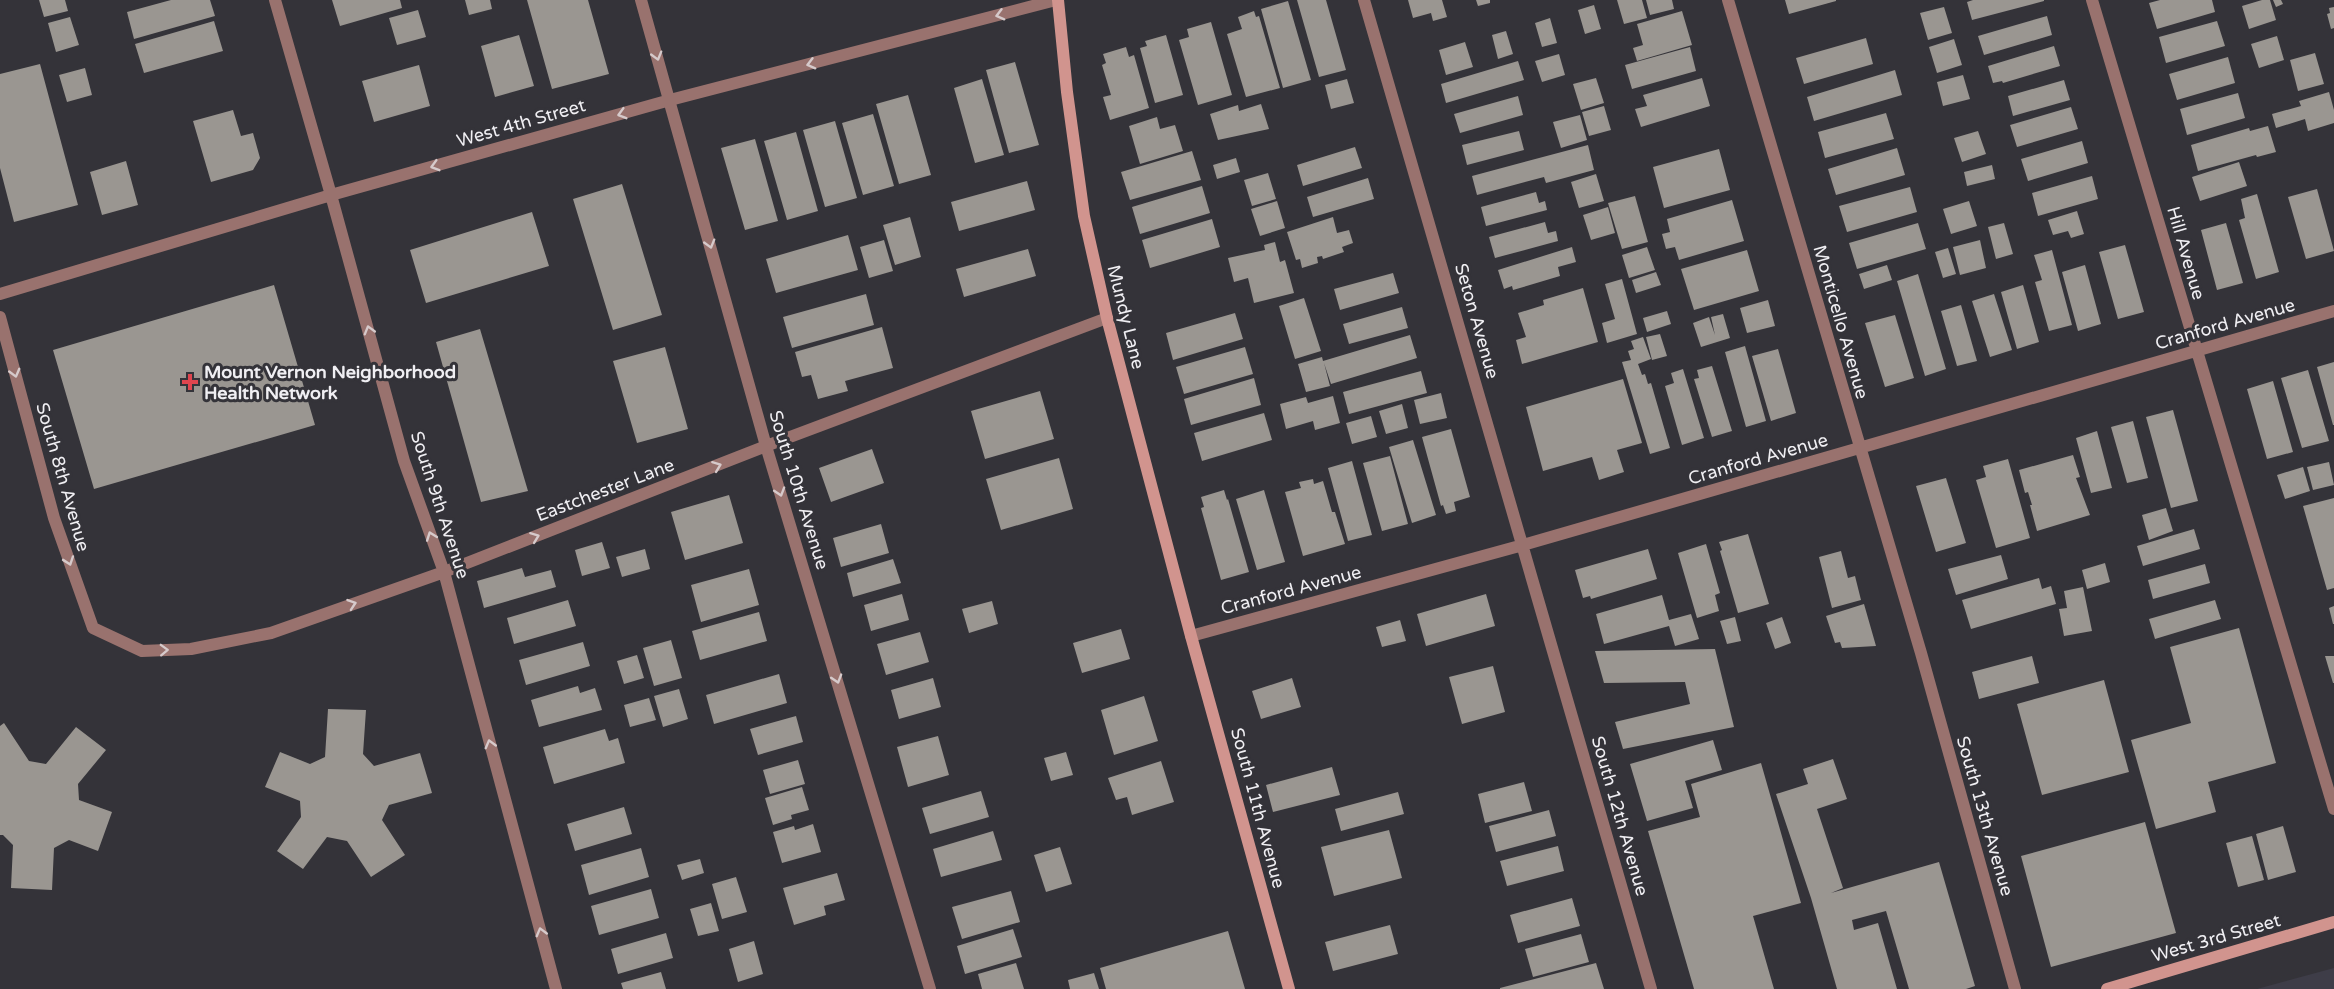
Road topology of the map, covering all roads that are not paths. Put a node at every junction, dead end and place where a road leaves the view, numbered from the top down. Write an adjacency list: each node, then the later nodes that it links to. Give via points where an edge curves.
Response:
1 (274, 0): 8 (street, South 9th Avenue)
2 (641, 0): 7 (street, South 10th Avenue, one-way to 7)
3 (1057, 0): 7 (street, West 4th Street, one-way to 7); 12 (street, Mundy Lane, via 1084,216)
4 (1364, 0): 16 (street, Seton Avenue)
5 (1728, 0): 15 (street, Monticello Avenue)
6 (2092, 0): 13 (street, Hill Avenue)
7 (670, 100): 8 (street, West 4th Street, one-way to 8); 14 (street, South 10th Avenue, one-way to 14)
8 (331, 195): 9 (street, West 4th Street); 17 (street, South 9th Avenue, one-way to 8, via 404,461)
9 (0, 294)
10 (2334, 311): 13 (street, Cranford Avenue)
11 (0, 317): 18 (street, South 8th Avenue, one-way to 18, via 54,518 93,628)
12 (1107, 318): 14 (street, Eastchester Lane); 19 (street, Mundy Lane)
13 (2196, 351): 15 (street, Cranford Avenue); 22 (street, Hill Avenue)
14 (766, 447): 17 (street, Eastchester Lane, one-way to 14); 25 (street, South 10th Avenue, one-way to 25)
15 (1860, 448): 16 (street, Cranford Avenue); 21 (street, Monticello Avenue)
16 (1523, 545): 19 (street, Cranford Avenue); 20 (street, Seton Avenue)
17 (444, 572): 18 (street, Eastchester Lane, one-way to 17, via 142,651 191,649 271,633); 24 (street, South 9th Avenue, one-way to 17)
18 (109, 635)
19 (1191, 636): 26 (street, South 11th Avenue)
20 (1554, 653): 27 (street, South 12th Avenue)
21 (1921, 653): 28 (street, South 13th Avenue)
22 (2334, 809)
23 (2334, 922): 29 (street, West 3rd Street)
24 (556, 989)
25 (930, 989)
26 (1289, 989)
27 (1651, 989)
28 (2015, 989)
29 (2107, 989)

